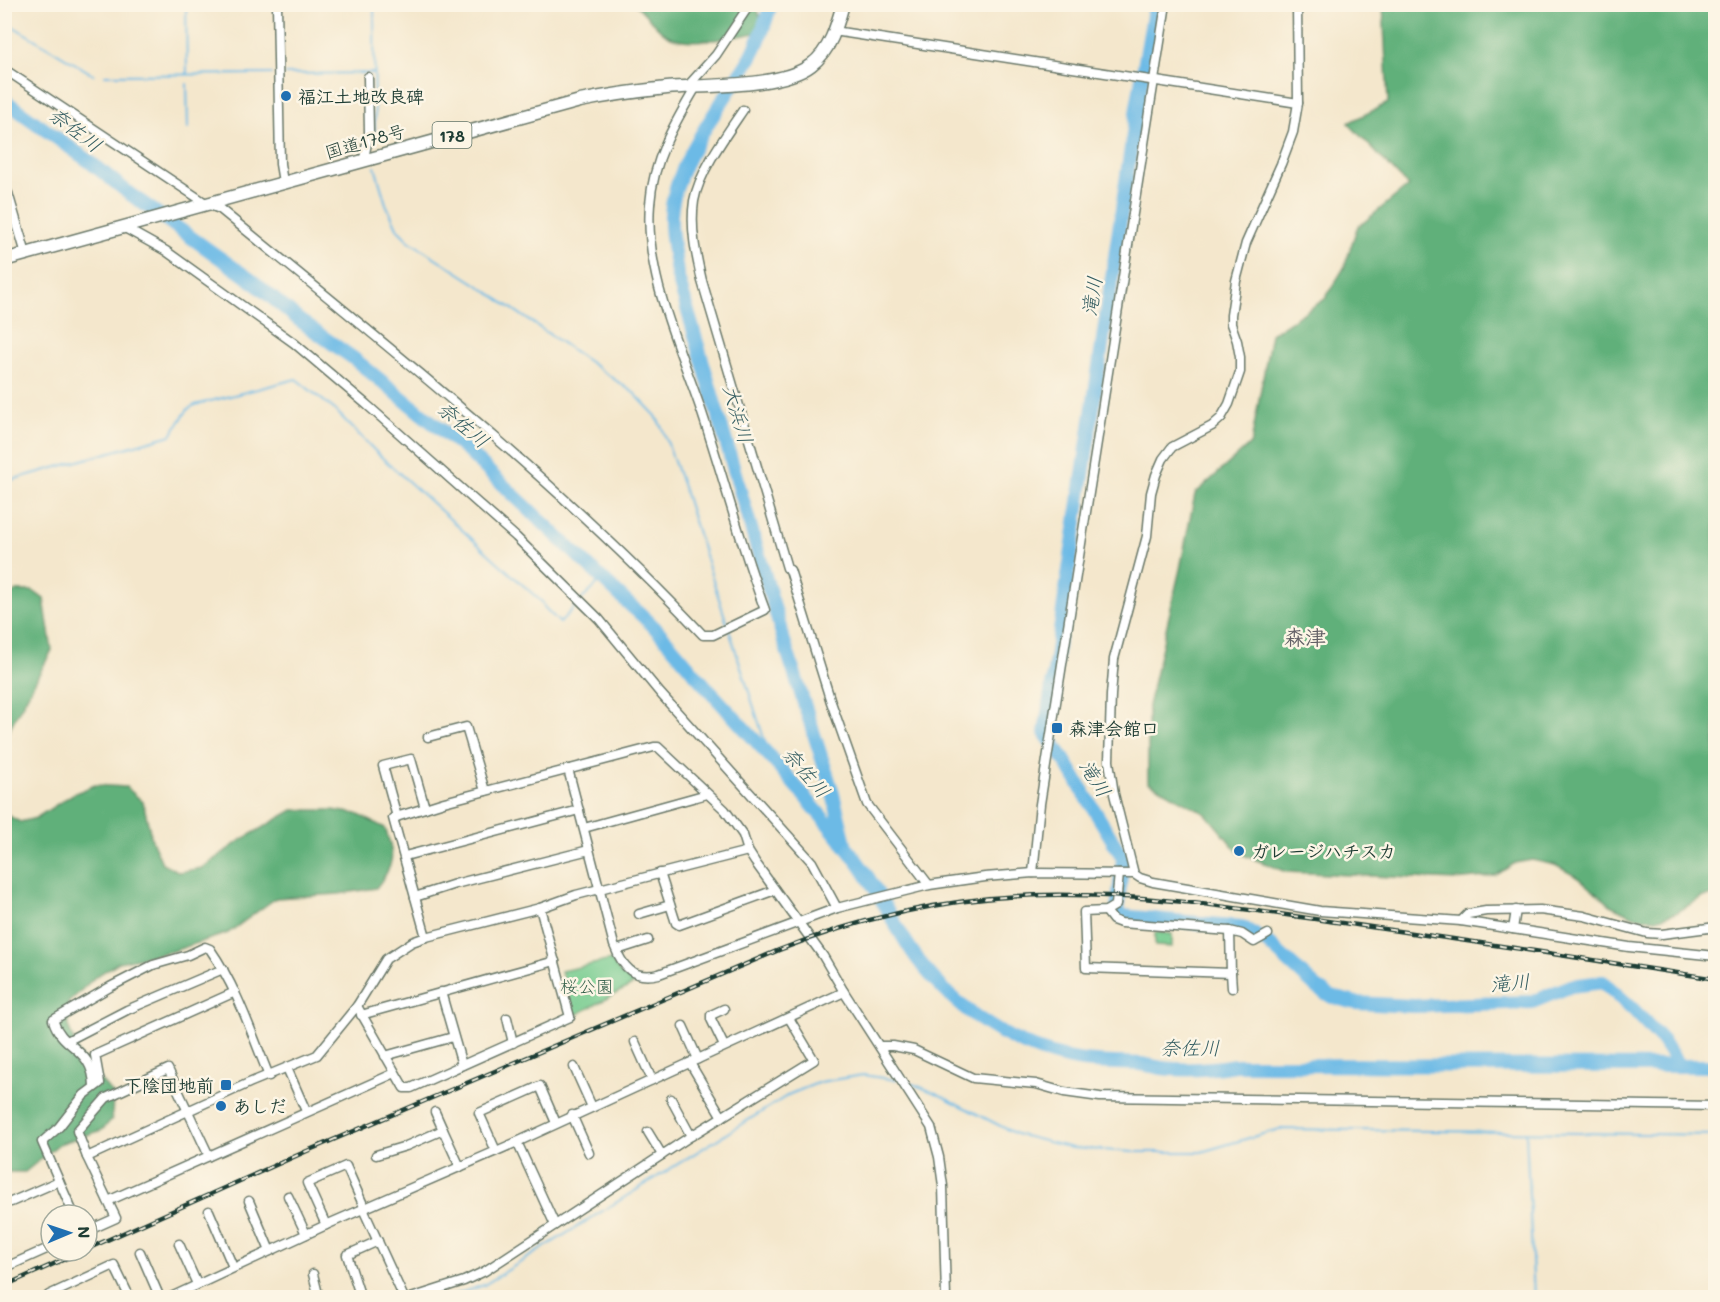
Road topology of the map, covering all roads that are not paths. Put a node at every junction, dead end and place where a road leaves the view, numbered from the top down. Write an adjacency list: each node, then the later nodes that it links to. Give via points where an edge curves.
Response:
1 (277, 4): 14 (street)
2 (750, 4): 10 (street)
3 (843, 4): 6 (highway, 国道178号 / 178)
4 (1166, 4): 9 (street)
5 (1297, 4): 11 (street)
6 (834, 31): 9 (street); 10 (highway, 国道178号 / 178, via 825,50 812,64 792,76)
7 (4, 69): 16 (street)
8 (368, 77): 13 (street, via 369,132)
9 (1153, 81): 11 (street); 32 (street, via 1040,804)
10 (697, 86): 13 (highway, 国道178号 / 178, via 580,101); 16 (street, via 666,140 655,171 649,240 660,291 765,610 713,635 703,635 636,566 452,400 220,209)
11 (1298, 103): 34 (street, via 1293,132 1251,228 1236,281 1231,324 1240,372 1221,418 1172,447 1156,475 1150,493 1147,536 1114,659 1109,761)
12 (743, 110): 35 (street, via 714,153 694,200 694,244 702,281 787,568 867,804)
13 (364, 159): 14 (highway, 国道178号 / 178)
14 (283, 182): 16 (highway, 国道178号 / 178)
15 (4, 191): 18 (street, via 8,193)
16 (203, 205): 17 (highway, 国道178号 / 178)
17 (127, 226): 18 (highway, 国道178号 / 178); 41 (street, via 294,343 516,537 599,619 812,862)
18 (26, 254): 19 (highway, 国道178号 / 178)
19 (4, 260)
20 (428, 737): 22 (street, via 466,727)
21 (568, 770): 22 (street); 23 (street, via 658,747); 25 (street)
22 (485, 792): 24 (street)
23 (707, 794): 27 (street); 29 (street, via 731,818)
24 (425, 808): 26 (street); 26 (street, via 411,759 383,766)
25 (579, 810): 27 (street); 30 (street)
26 (397, 817): 30 (street, via 393,818)
27 (585, 828): 28 (street)
28 (589, 850): 36 (street); 38 (street)
29 (748, 850): 31 (street); 37 (street)
30 (405, 856): 38 (street)
31 (660, 873): 36 (street); 39 (street)
32 (1033, 873): 33 (street); 35 (street)
33 (1119, 874): 34 (street); 43 (street, via 1116,905)
34 (1134, 874): 46 (street, via 1153,882 1320,911)
35 (929, 885): 41 (street)
36 (599, 889): 40 (street); 53 (street)
37 (776, 890): 39 (street, via 679,925); 45 (street)
38 (415, 897): 51 (street)
39 (670, 905): 44 (street)
40 (540, 908): 51 (street); 55 (street)
41 (837, 908): 45 (street)
42 (1516, 910): 46 (street, via 1486,910 1468,914); 47 (street, via 1565,912 1647,933); 48 (street)
43 (1106, 911): 49 (street, via 1121,923); 57 (street, via 1084,912 1086,968)
44 (639, 914)
45 (800, 921): 53 (street, via 648,977 628,969); 61 (street)
46 (1461, 921): 48 (street)
47 (1716, 927)
48 (1513, 929): 54 (street)
49 (1230, 931): 50 (street, via 1254,942); 57 (street)
50 (1268, 934)
51 (426, 937): 63 (street, via 386,959)
52 (648, 940): 53 (street)
53 (616, 950)
54 (1716, 956)
55 (555, 961): 60 (street); 70 (street, via 570,1017)
56 (223, 969): 59 (street); 68 (street, via 127,1010); 68 (street, via 205,947 153,965 53,1020)
57 (1231, 973): 58 (street)
58 (1232, 988)
59 (235, 992): 79 (street); 81 (street, via 95,1055 100,1083)
60 (441, 992): 63 (street); 67 (street)
61 (844, 992): 65 (street); 72 (street)
62 (724, 1009): 71 (street, via 711,1018)
63 (359, 1010): 73 (street); 77 (street, via 316,1055)
64 (507, 1018): 70 (street)
65 (789, 1018): 71 (street); 89 (street, via 814,1060)
66 (683, 1026): 74 (street)
67 (453, 1036): 73 (street); 75 (street)
68 (67, 1041): 81 (street, via 90,1063)
69 (635, 1042): 80 (street)
70 (513, 1043): 75 (street)
71 (724, 1046): 74 (street)
72 (880, 1046): 83 (street, via 914,1050 973,1078 1036,1084 1100,1097); 132 (street, via 931,1127 939,1156)
73 (385, 1056): 78 (street)
74 (694, 1061): 80 (street); 89 (street)
75 (462, 1065): 78 (street, via 411,1088 404,1088)
76 (574, 1067): 84 (street)
77 (287, 1068): 79 (street); 86 (street)
78 (395, 1073): 86 (street)
79 (268, 1076): 85 (street)
80 (652, 1080): 84 (street)
81 (94, 1086): 102 (street, via 42,1142)
82 (671, 1099): 93 (street)
83 (1716, 1106)
84 (591, 1107): 88 (street)
85 (188, 1111): 99 (street); 100 (street); 100 (street, via 168,1069 106,1098 77,1131)
86 (306, 1112): 99 (street)
87 (435, 1112): 91 (street)
88 (572, 1115): 90 (street); 96 (street)
89 (722, 1118): 93 (street)
90 (556, 1123): 94 (street); 95 (street, via 540,1086 479,1113)
91 (443, 1130): 97 (street); 101 (street)
92 (648, 1132): 98 (street)
93 (691, 1136): 98 (street)
94 (517, 1142): 95 (street); 111 (street)
95 (496, 1151): 101 (street)
96 (589, 1153)
97 (376, 1155)
98 (662, 1155): 111 (street)
99 (209, 1156): 104 (street)
100 (87, 1157): 104 (street)
101 (460, 1167): 108 (street)
102 (59, 1181): 106 (street); 107 (street)
103 (288, 1196): 113 (street)
104 (108, 1201): 112 (street, via 116,1218)
105 (249, 1201): 116 (street)
106 (11, 1202)
107 (69, 1203)
108 (364, 1209): 110 (street); 110 (street, via 346,1166 307,1183); 114 (street)
109 (209, 1210): 119 (street)
110 (326, 1225): 113 (street)
111 (555, 1225): 131 (street, via 464,1281)
112 (99, 1226)
113 (306, 1234): 116 (street)
114 (378, 1241): 129 (street, via 347,1255); 130 (street)
115 (179, 1244): 122 (street)
116 (270, 1251): 119 (street)
117 (39, 1252): 120 (street)
118 (140, 1252): 126 (street)
119 (233, 1267): 122 (street)
120 (4, 1268)
121 (313, 1274): 128 (street)
122 (197, 1284): 123 (street)
123 (180, 1295): 127 (street)
124 (46, 1298): 125 (street, via 114,1265)
125 (129, 1298)
126 (160, 1298)
127 (169, 1298)
128 (319, 1298)
129 (361, 1298)
130 (404, 1298)
131 (411, 1298)
132 (946, 1298)

